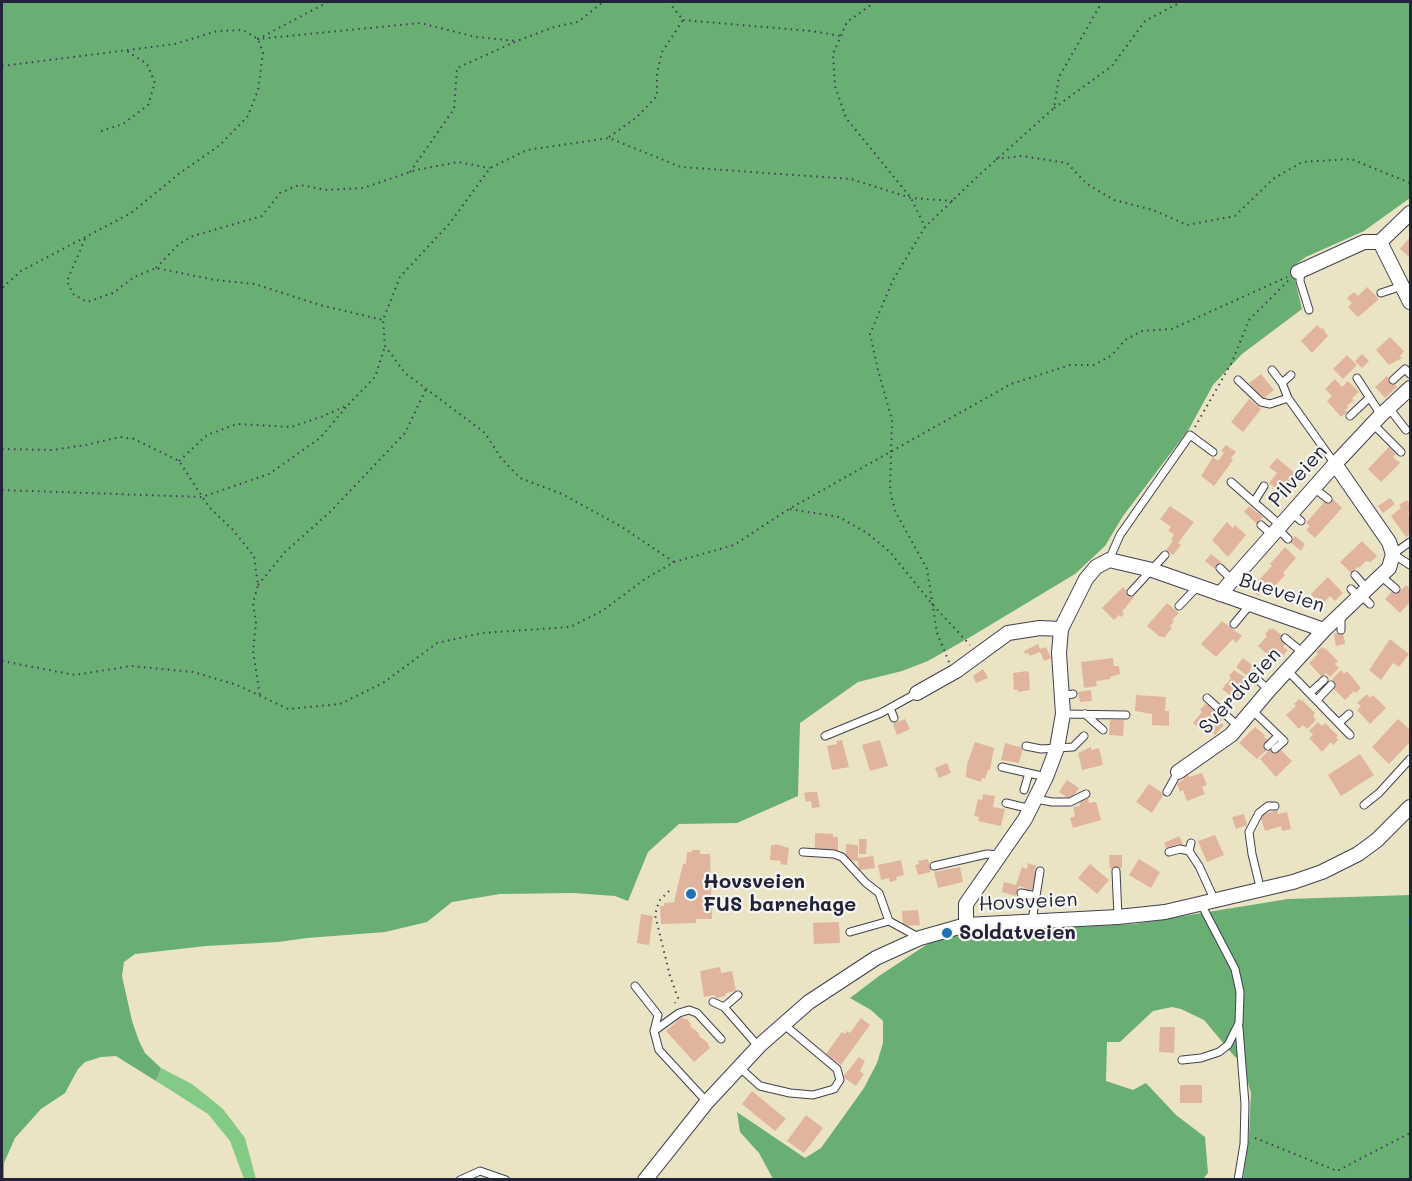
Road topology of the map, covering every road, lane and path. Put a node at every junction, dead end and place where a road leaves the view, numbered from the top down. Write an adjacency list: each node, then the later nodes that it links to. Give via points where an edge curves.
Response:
1 (328, 2): 9 (path)
2 (603, 2): 10 (path, via 578,22)
3 (671, 2): 7 (path)
4 (875, 2): 8 (path, via 846,22)
5 (1102, 2): 13 (path, via 1059,77)
6 (1181, 2): 13 (path, via 1145,21 1112,66)
7 (682, 20): 8 (path); 15 (path, via 662,52 657,96)
8 (841, 36): 20 (path, via 833,54 835,86 846,118)
9 (258, 39): 10 (path, via 420,23 476,37); 11 (path, via 243,30 217,31 175,44); 24 (path, via 263,53 258,90 248,116 220,145 131,213)
10 (517, 41): 18 (path, via 457,68 454,109)
11 (124, 49): 12 (path); 14 (path, via 147,64 154,83 148,105 123,124)
12 (2, 66)
13 (1054, 108): 16 (path)
14 (101, 131)
15 (609, 138): 17 (path, via 527,150); 20 (path, via 681,167 851,179)
16 (996, 159): 19 (path, via 1022,156 1067,163 1087,184 1114,200 1153,210 1186,225 1235,216 1273,179 1302,162 1351,159); 21 (path)
17 (490, 168): 18 (path, via 458,162); 32 (path, via 450,223 399,277)
18 (410, 172): 26 (path, via 363,188 327,190 299,185 280,193 262,216 193,236 179,244)
19 (1410, 183)
20 (911, 198): 21 (path); 23 (path)
21 (953, 201): 23 (path)
22 (1410, 213): 25 (street)
23 (925, 227): 51 (path, via 893,280 870,334 892,420)
24 (86, 238): 26 (path, via 67,281 73,294 87,302 113,294 134,277); 28 (path, via 21,271)
25 (1380, 242): 27 (street, via 1364,242); 30 (street)
26 (156, 268): 32 (path, via 255,284)
27 (1299, 271): 31 (lane); 49 (path, via 1249,320 1232,362); 51 (path, via 1172,329 1142,331 1094,365 1070,365 1011,384)
28 (2, 288)
29 (1381, 293): 30 (lane)
30 (1408, 295)
31 (1309, 310)
32 (383, 320): 33 (path)
33 (385, 346): 42 (path, via 405,373); 45 (path, via 375,376)
34 (1272, 370): 40 (lane)
35 (1410, 374): 39 (lane, via 1405,369)
36 (1291, 375): 40 (lane)
37 (1357, 378): 44 (lane)
38 (1238, 380): 43 (lane, via 1261,402 1270,404)
39 (1393, 380)
40 (1282, 384): 43 (lane)
41 (1410, 388): 47 (street, Pilveien)
42 (426, 389): 70 (path, via 485,433 520,478 562,494); 78 (path, via 405,433 330,512 285,552)
43 (1288, 398): 55 (lane)
44 (1369, 398): 46 (lane); 47 (lane)
45 (348, 405): 54 (path, via 291,427 237,424 207,435); 60 (path, via 320,438 269,474)
46 (1350, 416)
47 (1381, 416): 48 (lane); 53 (lane); 55 (street, Pilveien)
48 (1406, 430)
49 (1190, 435): 52 (lane); 69 (lane, via 1120,535)
50 (2, 449): 54 (path, via 52,450 120,437 134,439)
51 (891, 452): 63 (path); 84 (path, via 890,490 895,512 927,569)
52 (1213, 452)
53 (1401, 452)
54 (178, 461): 60 (path)
55 (1335, 464): 58 (street, Pilveien); 67 (street, via 1374,513)
56 (1231, 482): 62 (lane)
57 (1264, 486): 62 (lane)
58 (1314, 488): 61 (lane); 64 (street, Pilveien, via 1296,517)
59 (2, 490): 60 (path)
60 (202, 497): 78 (path, via 254,556)
61 (1328, 499)
62 (1254, 502): 64 (lane)
63 (789, 509): 70 (path, via 734,545); 84 (path, via 839,517 867,533 890,552)
64 (1272, 528): 65 (lane); 75 (street, Pilveien)
65 (1288, 538)
66 (1410, 542): 67 (lane)
67 (1393, 554): 71 (lane); 76 (street, Bueveien, via 1389,568)
68 (1165, 555): 73 (lane)
69 (1109, 560): 73 (street, Bueveien); 89 (street, via 1086,579)
70 (674, 562): 102 (path, via 602,611 570,627 482,633 438,643 383,683 340,704 288,709)
71 (1410, 565)
72 (1220, 568): 75 (lane)
73 (1152, 570): 79 (street, Bueveien); 81 (lane)
74 (1355, 575): 83 (lane)
75 (1236, 576): 77 (lane); 82 (street, Pilveien)
76 (1381, 576): 80 (lane); 83 (street, Bueveien)
77 (1252, 584)
78 (258, 585): 102 (path, via 253,651)
79 (1198, 586): 82 (street, Bueveien); 85 (lane)
80 (1396, 589)
81 (1131, 592)
82 (1220, 594): 86 (street, Bueveien)
83 (1362, 595): 87 (street, Bueveien)
84 (933, 605): 93 (path); 97 (path, via 937,633 947,660)
85 (1179, 606)
86 (1249, 606): 88 (lane); 90 (street, Bueveien)
87 (1341, 615): 90 (street, Bueveien); 91 (lane)
88 (1234, 624)
89 (1061, 629): 93 (street, via 1008,633); 107 (street, via 1059,653 1067,695)
90 (1324, 630): 94 (street, Sverdveien)
91 (1341, 630)
92 (1285, 638): 94 (lane)
93 (978, 653): 97 (street)
94 (1303, 653): 96 (street, Sverdveien)
95 (2, 661): 102 (path, via 75,675 130,666 193,672)
96 (1287, 670): 99 (street, Sverdveien); 101 (lane)
97 (956, 671): 100 (street)
98 (1252, 675): 99 (lane)
99 (1269, 690): 106 (street, Sverdveien)
100 (917, 693): 105 (lane)
101 (1310, 693): 104 (lane); 104 (lane, via 1328,683)
102 (260, 696)
103 (1207, 698): 113 (lane)
104 (1317, 700): 112 (lane)
105 (890, 708): 111 (lane); 116 (lane)
106 (1253, 711): 113 (street, Sverdveien); 120 (lane, via 1284,741)
107 (1063, 714): 108 (lane); 119 (street)
108 (1085, 714): 110 (lane); 114 (lane)
109 (1349, 714): 112 (lane)
110 (1126, 715)
111 (894, 718)
112 (1339, 723): 115 (lane)
113 (1239, 727): 123 (street, Sverdveien, via 1200,763)
114 (1103, 730)
115 (1350, 735)
116 (825, 736)
117 (1084, 736): 119 (lane, via 1073,747)
118 (1026, 746): 119 (lane)
119 (1057, 748): 125 (street)
120 (1272, 748)
121 (1410, 759): 131 (lane)
122 (1002, 767): 124 (lane)
123 (1178, 772): 127 (lane)
124 (1029, 773): 125 (lane); 126 (lane)
125 (1046, 777): 130 (street)
126 (1024, 790)
127 (1167, 792)
128 (1086, 794): 130 (lane, via 1070,802)
129 (1006, 803): 130 (lane)
130 (1033, 804): 136 (street)
131 (1364, 805)
132 (1275, 806): 141 (lane, via 1259,813 1249,832)
133 (1410, 807): 141 (street, Hovsveien, via 1358,854 1322,872)
134 (803, 852): 146 (lane, via 842,857 879,893)
135 (1169, 852): 144 (lane, via 1190,847)
136 (999, 855): 137 (lane); 148 (street, via 966,904)
137 (934, 866)
138 (1040, 871): 143 (lane)
139 (1116, 872): 145 (lane)
140 (669, 891): 155 (path, via 659,901 655,915 678,998)
141 (1261, 891): 144 (street, Hovsveien)
142 (1021, 893): 143 (lane)
143 (1036, 896): 147 (lane)
144 (1208, 902): 145 (street, Hovsveien); 157 (lane, via 1240,992)
145 (1118, 917): 147 (street, Hovsveien)
146 (889, 921): 149 (lane); 150 (lane)
147 (1032, 921): 148 (street, Hovsveien)
148 (966, 925): 150 (street, Hovsveien)
149 (850, 932)
150 (920, 938): 156 (street, Hovsveien, via 835,983)
151 (634, 986): 155 (lane)
152 (738, 995): 154 (lane)
153 (713, 1002): 154 (lane)
154 (724, 1007): 160 (lane)
155 (658, 1015): 158 (lane)
156 (782, 1023): 160 (street, Hovsveien); 162 (lane, via 837,1069 840,1080 834,1089 813,1095 790,1093 760,1086)
157 (1239, 1023): 161 (lane, via 1228,1046 1220,1052); 169 (lane, via 1245,1104)
158 (654, 1031): 159 (lane, via 689,1010 697,1013); 163 (lane, via 659,1050)
159 (721, 1039)
160 (758, 1046): 162 (street, Hovsveien)
161 (1182, 1060)
162 (739, 1067): 163 (street, Hovsveien)
163 (707, 1102): 168 (street, Hovsveien)
164 (1410, 1133): 165 (path, via 1337,1171)
165 (1249, 1135)
166 (460, 1179): 167 (lane, via 480,1171)
167 (506, 1179)
168 (645, 1179)
169 (1238, 1179)

